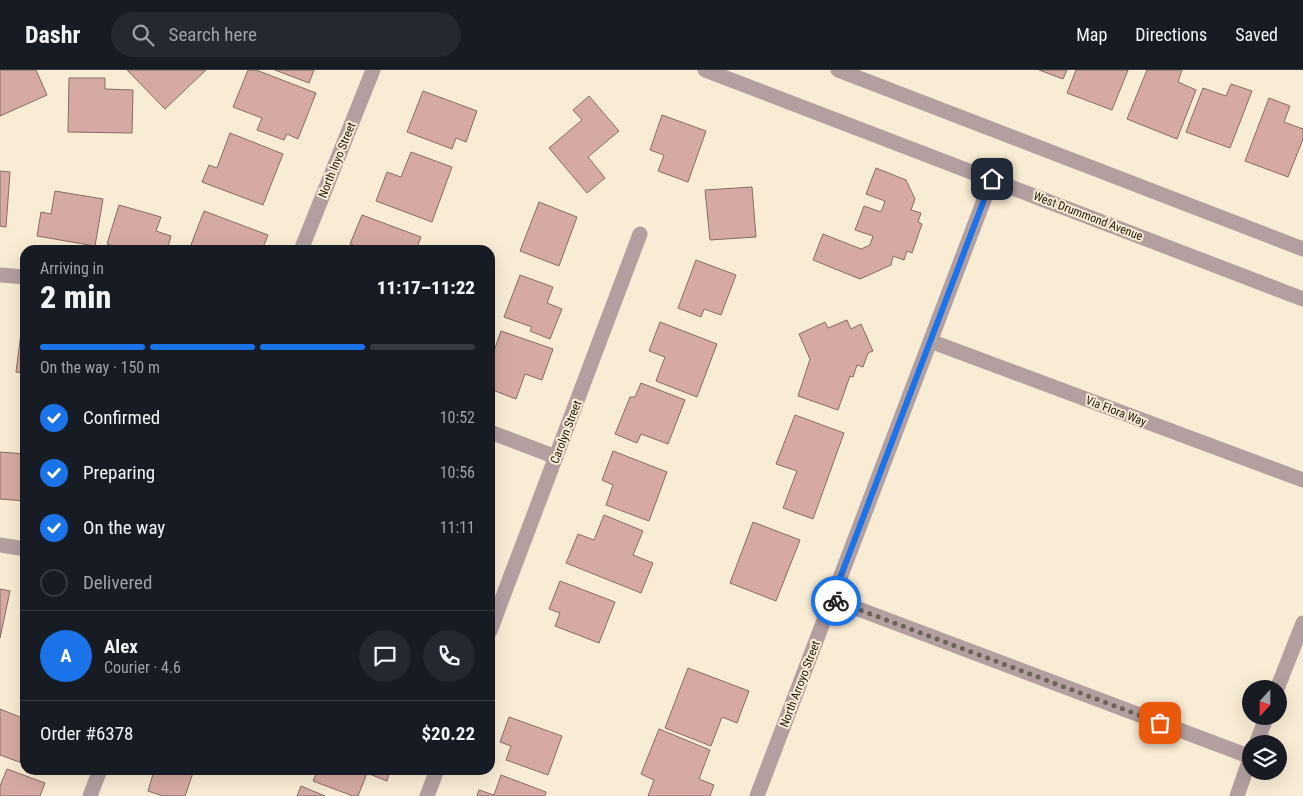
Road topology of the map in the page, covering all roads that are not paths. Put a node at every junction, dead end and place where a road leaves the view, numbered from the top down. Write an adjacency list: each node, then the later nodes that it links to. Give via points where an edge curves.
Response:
1 (372, 70): 6 (street, North Inyo Street)
2 (705, 70): 4 (street, West Drummond Avenue)
3 (838, 70): 7 (street)
4 (992, 179): 10 (street, West Drummond Avenue); 11 (street, North Arroyo Street)
5 (640, 234): 13 (street, Carolyn Street)
6 (302, 245)
7 (1303, 249)
8 (0, 275): 9 (street)
9 (20, 277)
10 (1303, 299)
11 (930, 341): 14 (street, Via Flora Way); 17 (street, North Arroyo Street)
12 (495, 434): 13 (street)
13 (556, 458): 18 (street, Carolyn Street)
14 (1303, 480)
15 (0, 545): 16 (street)
16 (20, 548)
17 (832, 599): 21 (street); 27 (street, North Arroyo Street)
18 (495, 618)
19 (1303, 623): 20 (street)
20 (1281, 680)
21 (1242, 754)
22 (98, 775): 25 (street)
23 (435, 775): 26 (street)
24 (1243, 780): 28 (street)
25 (90, 796)
26 (427, 796)
27 (757, 796)
28 (1237, 796)

